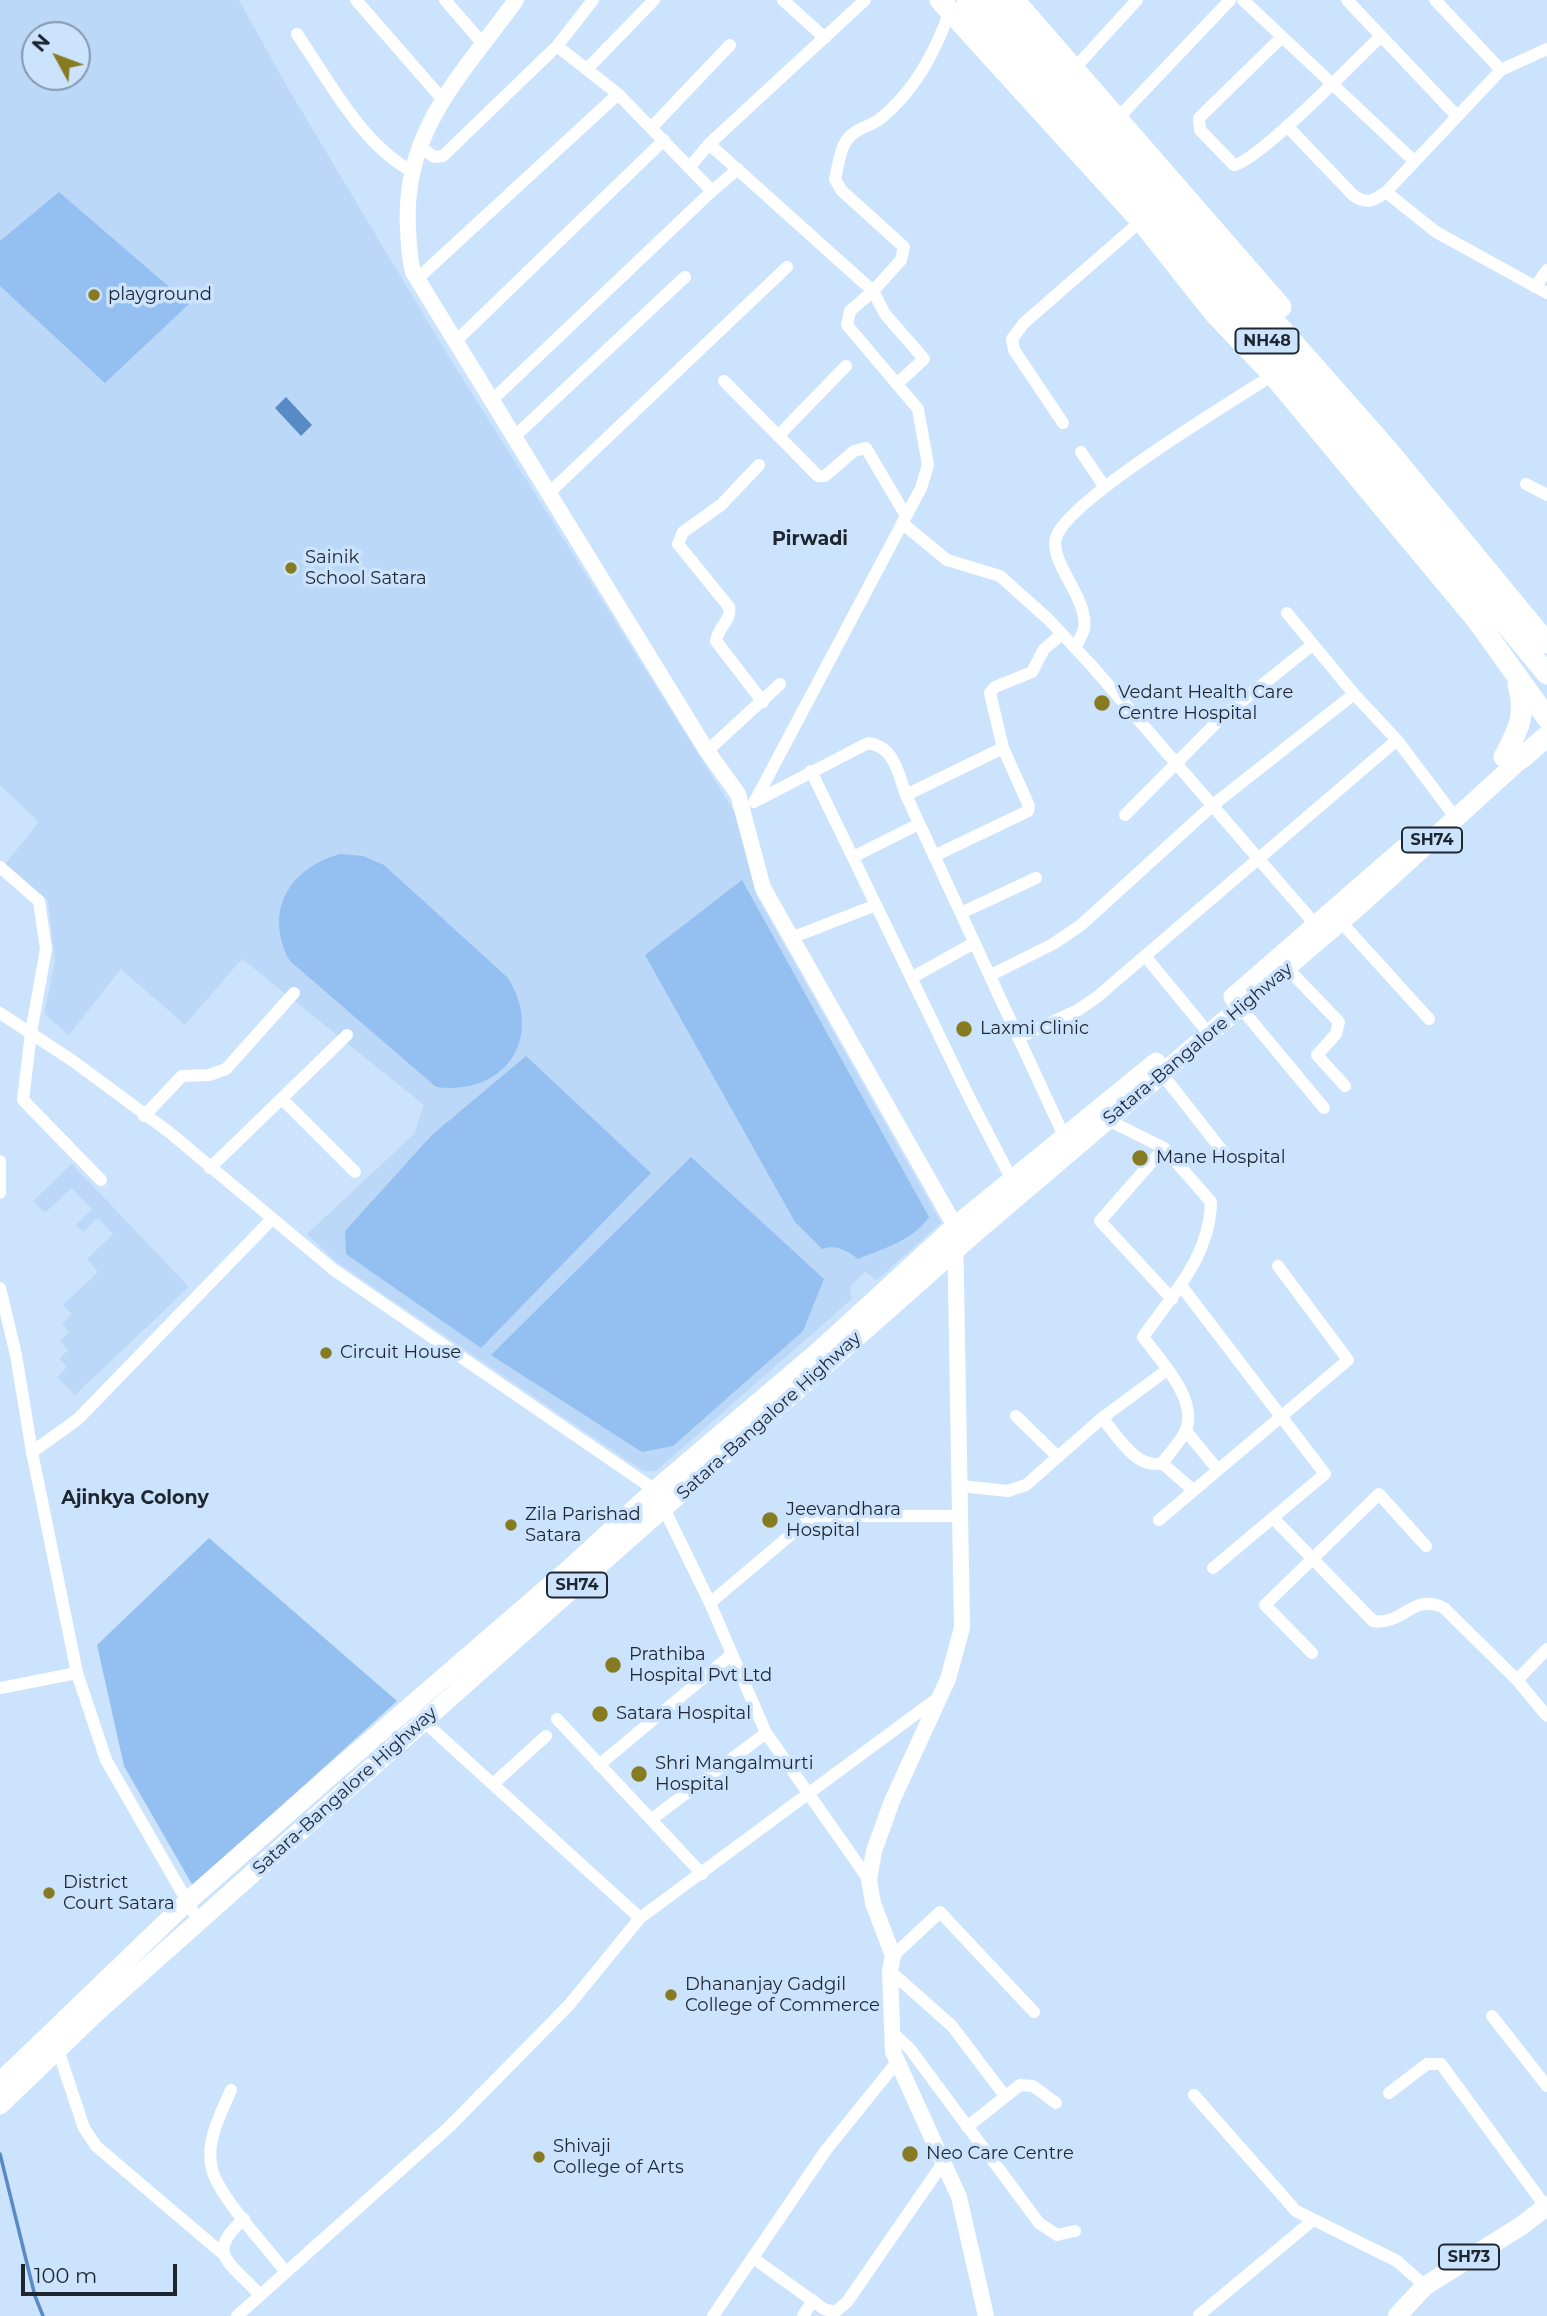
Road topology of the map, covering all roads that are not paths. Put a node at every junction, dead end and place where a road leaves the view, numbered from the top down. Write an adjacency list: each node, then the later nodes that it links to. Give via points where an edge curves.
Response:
1 (356, 0): 27 (street)
2 (444, 0): 18 (street)
3 (516, 0): 18 (street)
4 (593, 0): 20 (street)
5 (654, 0): 22 (street)
6 (783, 0): 17 (street)
7 (865, 0): 17 (street)
8 (1137, 0): 23 (street)
9 (1230, 0): 29 (street)
10 (1347, 0): 15 (street)
11 (1435, 0): 24 (street)
12 (1251, 2): 16 (street)
13 (977, 4): 23 (highway); 41 (highway); 47 (street, via 881,118 850,135 845,143 836,185 904,247 901,260); 67 (highway, NH48, via 1387,449); 70 (highway, NH48, via 1372,461)
14 (297, 34): 38 (street, via 371,140)
15 (1381, 36): 25 (street); 28 (street)
16 (1282, 37): 25 (street); 30 (street, via 1203,111 1197,123 1234,165)
17 (825, 38): 33 (street)
18 (484, 45): 27 (street)
19 (730, 45): 31 (street)
20 (557, 46): 22 (street); 34 (street, via 443,156 434,157)
21 (1547, 49): 24 (street)
22 (588, 68): 26 (street)
23 (1074, 69): 29 (highway)
24 (1501, 70): 28 (street)
25 (1331, 85): 30 (street); 35 (street)
26 (618, 94): 31 (street); 45 (street)
27 (443, 101): 34 (street)
28 (1456, 115): 35 (street)
29 (1118, 119): 65 (highway)
30 (1287, 126): 40 (street, via 1362,201 1374,201)
31 (651, 128): 32 (street)
32 (664, 140): 36 (street); 48 (street)
33 (709, 144): 36 (street); 37 (street)
34 (418, 145): 38 (street)
35 (1414, 161): 40 (street)
36 (689, 168): 39 (street)
37 (738, 169): 39 (street); 47 (street)
38 (411, 171): 45 (street, via 407,213)
39 (712, 191): 53 (street)
40 (1386, 192): 46 (street, via 1436,232)
41 (1141, 221): 50 (highway, via 1215,314); 54 (street, via 1024,323 1012,339 1014,350)
42 (787, 267): 61 (street)
43 (1547, 270): 46 (street)
44 (685, 277): 56 (street)
45 (416, 280): 48 (street)
46 (1541, 290)
47 (873, 291): 52 (street, via 885,314 924,359); 52 (street, via 850,311 847,325)
48 (456, 342): 53 (street)
49 (846, 366): 55 (street)
50 (1273, 374): 60 (street); 71 (highway, via 1476,619)
51 (724, 381): 55 (street)
52 (899, 383): 63 (street, via 918,408 928,465)
53 (491, 401): 56 (street)
54 (1063, 423)
55 (778, 436): 63 (street, via 821,477 854,451 866,448)
56 (514, 437): 61 (street)
57 (1081, 452): 60 (street)
58 (759, 466): 74 (street, via 720,505 683,531 678,544 730,607 716,641)
59 (1526, 484): 62 (street)
60 (1104, 486): 69 (street, via 1055,539 1055,550 1083,613 1084,628)
61 (551, 492): 78 (street)
62 (1547, 495)
63 (904, 519): 66 (street, via 947,560 1000,576); 84 (street)
64 (1287, 613): 68 (street)
65 (1547, 620)
66 (1062, 634): 69 (street); 77 (street, via 1044,649 1032,672 990,693)
67 (1547, 643)
68 (1312, 645): 73 (street); 81 (street)
69 (1075, 648): 81 (street)
70 (1547, 674)
71 (1517, 678): 75 (highway); 80 (highway, via 1523,718)
72 (780, 684): 74 (street)
73 (1354, 694): 76 (street); 85 (street)
74 (763, 702): 78 (street)
75 (1547, 722): 80 (highway, Satara-Bangalore Highway / SH74)
76 (1397, 740): 86 (street); 91 (street)
77 (1003, 748): 83 (street); 89 (street, via 1028,811)
78 (707, 751): 84 (street)
79 (1547, 756): 80 (highway)
80 (1513, 758): 86 (main road, Satara-Bangalore Highway / SH74); 96 (main road, Satara-Bangalore Highway / SH74)
81 (1174, 762): 85 (street); 87 (street)
82 (811, 771): 83 (street, via 858,747 877,744 891,755); 84 (street); 90 (street)
83 (906, 795): 88 (street)
84 (748, 805): 98 (street, via 762,888)
85 (1213, 805): 91 (street); 102 (street, via 1081,925)
86 (1449, 809): 97 (main road, Satara-Bangalore Highway / SH74)
87 (1125, 815)
88 (919, 824): 89 (street); 90 (street)
89 (934, 856): 95 (street)
90 (853, 857): 94 (street)
91 (1259, 859): 97 (street); 100 (street)
92 (0, 867): 109 (street, via 39,901 46,949)
93 (1036, 878): 95 (street)
94 (876, 905): 98 (street); 103 (street)
95 (961, 913): 99 (street)
96 (1341, 922): 97 (main road, Satara-Bangalore Highway / SH74); 107 (street)
97 (1320, 930): 101 (main road, Satara-Bangalore Highway / SH74); 108 (main road, Satara-Bangalore Highway / SH74)
98 (791, 938): 128 (street)
99 (974, 943): 102 (street); 103 (street)
100 (1145, 956): 108 (street); 111 (street, via 1078,1010)
101 (1288, 969): 105 (main road, Satara-Bangalore Highway / SH74); 113 (street, via 1339,1022 1336,1034 1317,1055)
102 (991, 975): 111 (street)
103 (911, 978): 124 (street)
104 (294, 993): 116 (street, via 226,1069 181,1076)
105 (1240, 1007): 112 (main road, Satara-Bangalore Highway / SH74); 115 (street)
106 (0, 1013): 109 (street)
107 (1429, 1019)
108 (1201, 1024): 118 (main road, Satara-Bangalore Highway / SH74)
109 (31, 1033): 116 (street); 125 (street, via 23,1100)
110 (347, 1035): 114 (street)
111 (1018, 1038): 118 (street)
112 (1162, 1074): 117 (main road, Satara-Bangalore Highway / SH74); 120 (street)
113 (1345, 1086)
114 (282, 1099): 122 (street); 123 (street)
115 (1324, 1108)
116 (144, 1116): 122 (street)
117 (1108, 1120): 119 (street); 129 (main road, Satara-Bangalore Highway / SH74)
118 (1064, 1136): 124 (main road, Satara-Bangalore Highway / SH74)
119 (1164, 1149): 131 (street, via 1211,1202 1211,1224); 133 (street, via 1100,1221)
120 (1228, 1158)
121 (0, 1161): 126 (street)
122 (210, 1168): 127 (street)
123 (355, 1172)
124 (1011, 1178): 128 (main road, Satara-Bangalore Highway / SH74)
125 (101, 1180)
126 (0, 1192)
127 (272, 1219): 139 (street, via 78,1419); 144 (street, via 415,1328)
128 (955, 1226): 129 (street); 144 (main road, Satara-Bangalore Highway / SH74, via 820,1350)
129 (955, 1251): 143 (street); 146 (main road, Satara-Bangalore Highway / SH74)
130 (1278, 1266): 136 (street, via 1348,1360)
131 (1182, 1286): 133 (street); 136 (street)
132 (0, 1288): 139 (street)
133 (1172, 1299): 134 (street, via 1143,1337)
134 (1167, 1370): 137 (street); 138 (street, via 1188,1407)
135 (1016, 1416): 140 (street)
136 (1281, 1416): 142 (street); 148 (street, via 1325,1474)
137 (1102, 1418): 140 (street); 141 (street, via 1141,1461 1150,1466)
138 (1186, 1431): 141 (street); 142 (street)
139 (32, 1452): 157 (street)
140 (1057, 1456): 143 (street, via 1028,1483 1008,1491)
141 (1162, 1463): 145 (street)
142 (1218, 1470): 145 (street)
143 (961, 1486): 147 (street)
144 (655, 1490): 146 (street); 161 (main road, Satara-Bangalore Highway / SH74)
145 (1193, 1490): 149 (street)
146 (666, 1508): 153 (street); 161 (main road, Satara-Bangalore Highway / SH74)
147 (961, 1516): 153 (street, via 813,1516); 160 (street, via 962,1628)
148 (1273, 1518): 151 (street); 152 (street)
149 (1159, 1520)
150 (1426, 1546): 151 (street, via 1379,1494)
151 (1312, 1558): 155 (street, via 1265,1605); 158 (street, via 1373,1621 1391,1621 1420,1603 1444,1608)
152 (1213, 1569)
153 (709, 1603): 156 (street)
154 (1546, 1652): 158 (street)
155 (1312, 1653)
156 (732, 1654): 164 (street); 166 (street)
157 (76, 1673): 159 (street); 172 (street, via 106,1760)
158 (1517, 1680): 162 (street)
159 (0, 1688)
160 (939, 1697): 168 (street); 171 (street, via 892,1801)
161 (416, 1715): 167 (street); 172 (main road, Satara-Bangalore Highway / SH74); 174 (main road, Satara-Bangalore Highway / SH74)
162 (1547, 1716)
163 (557, 1718): 166 (street)
164 (766, 1733): 168 (street); 169 (street)
165 (546, 1736): 167 (street)
166 (599, 1765): 169 (street)
167 (493, 1784): 173 (street)
168 (810, 1793): 170 (street); 171 (street)
169 (652, 1819): 170 (street)
170 (702, 1874): 173 (street)
171 (869, 1880): 175 (street)
172 (188, 1901): 174 (street); 181 (main road, Satara-Bangalore Highway / SH74)
173 (640, 1918): 197 (street, via 569,2005 450,2126)
174 (199, 1922): 179 (main road, Satara-Bangalore Highway / SH74)
175 (891, 1963): 176 (street, via 940,1912); 178 (street); 186 (street, via 951,2026)
176 (1034, 2012)
177 (1492, 2016): 182 (street)
178 (893, 2033): 180 (street); 189 (street)
179 (58, 2050): 188 (main road, Satara-Bangalore Highway / SH74); 195 (street, via 84,2128 96,2146)
180 (897, 2062): 190 (street); 196 (street, via 827,2150)
181 (0, 2081)
182 (1547, 2086)
183 (231, 2090): 192 (street, via 213,2133 212,2169)
184 (1389, 2093): 191 (street, via 1427,2064 1441,2064)
185 (1194, 2095): 193 (street, via 1279,2194)
186 (1005, 2096): 187 (street, via 1026,2083); 189 (street)
187 (1056, 2103)
188 (0, 2105)
189 (967, 2127): 194 (street, via 1039,2223 1057,2235)
190 (943, 2164): 200 (street, via 847,2302 835,2312); 205 (street, via 958,2197)
191 (1546, 2206): 198 (main road, SH73)
192 (244, 2219): 195 (street, via 226,2235); 197 (street)
193 (1312, 2221): 198 (street, via 1397,2261); 201 (street)
194 (1075, 2231)
195 (223, 2254): 199 (street)
196 (753, 2258): 200 (street); 203 (street)
197 (285, 2271): 199 (street)
198 (1425, 2286): 206 (main road, SH73)
199 (259, 2294): 202 (street)
200 (813, 2300): 204 (street)
201 (1199, 2315)
202 (237, 2316)
203 (713, 2316)
204 (803, 2316)
205 (986, 2316)
206 (1396, 2316)

